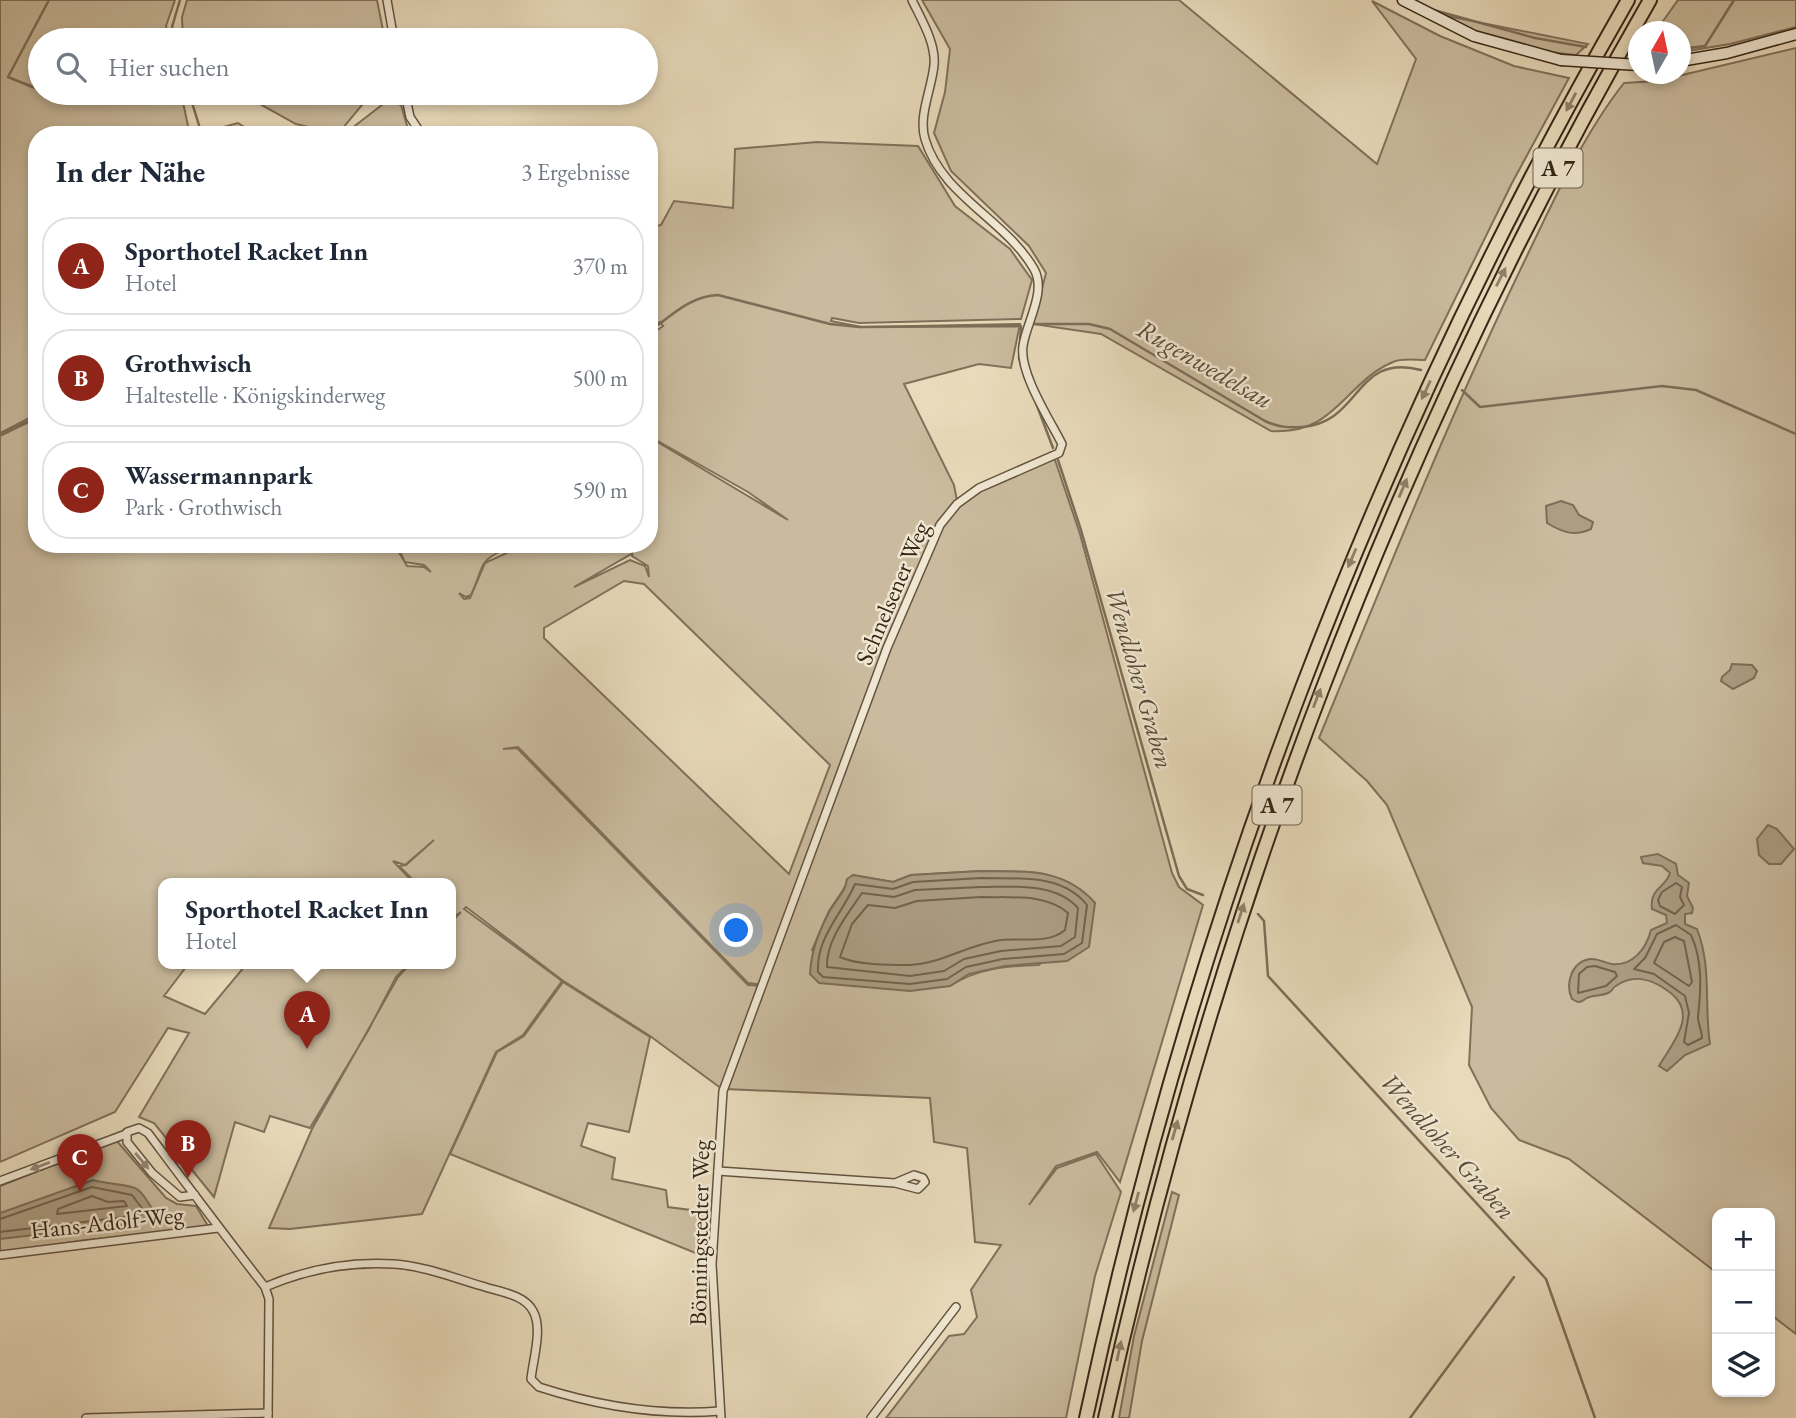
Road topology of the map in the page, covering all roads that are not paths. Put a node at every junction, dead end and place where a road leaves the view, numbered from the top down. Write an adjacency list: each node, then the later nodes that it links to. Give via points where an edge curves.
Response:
1 (387, 0): 6 (street)
2 (912, 0): 12 (street, Schnelsener Weg, via 933,50 924,137 961,195 1035,271 1037,295 1022,349 1024,366 1062,444 1059,453 979,488 940,525 887,648)
3 (1403, 0): 9 (main road, bridge, via 1474,36 1561,60)
4 (1628, 0): 26 (highway, A 7, one-way to 26, via 1524,190 1426,390 1349,566 1279,744 1180,1042 1135,1207)
5 (1650, 0): 27 (highway, A 7, one-way to 5, via 1146,1238 1195,1060 1264,842 1321,686 1430,425 1493,292)
6 (392, 28)
7 (1796, 34): 8 (main road)
8 (1691, 59)
9 (1628, 64)
10 (408, 105): 11 (street)
11 (414, 126)
12 (723, 1091): 14 (street, Bönningstedter Weg)
13 (126, 1134): 15 (street, one-way to 15); 17 (street, one-way to 17, via 133,1150 170,1191 185,1198); 17 (street, via 136,1128 146,1131)
14 (718, 1171): 16 (street); 22 (street, Bönningstedter Weg, via 712,1264)
15 (0, 1181)
16 (895, 1182)
17 (195, 1195): 18 (street)
18 (218, 1228): 19 (street, Hans-Adolf-Weg); 20 (street)
19 (0, 1255)
20 (265, 1287): 22 (street, via 297,1273 328,1268 394,1264 443,1275 519,1297 533,1310 538,1322 531,1379 539,1387 636,1410); 23 (street, via 269,1299)
21 (956, 1307): 25 (street)
22 (720, 1415)
23 (268, 1416): 24 (street)
24 (86, 1418)
25 (872, 1418)
26 (1086, 1418)
27 (1105, 1418)

